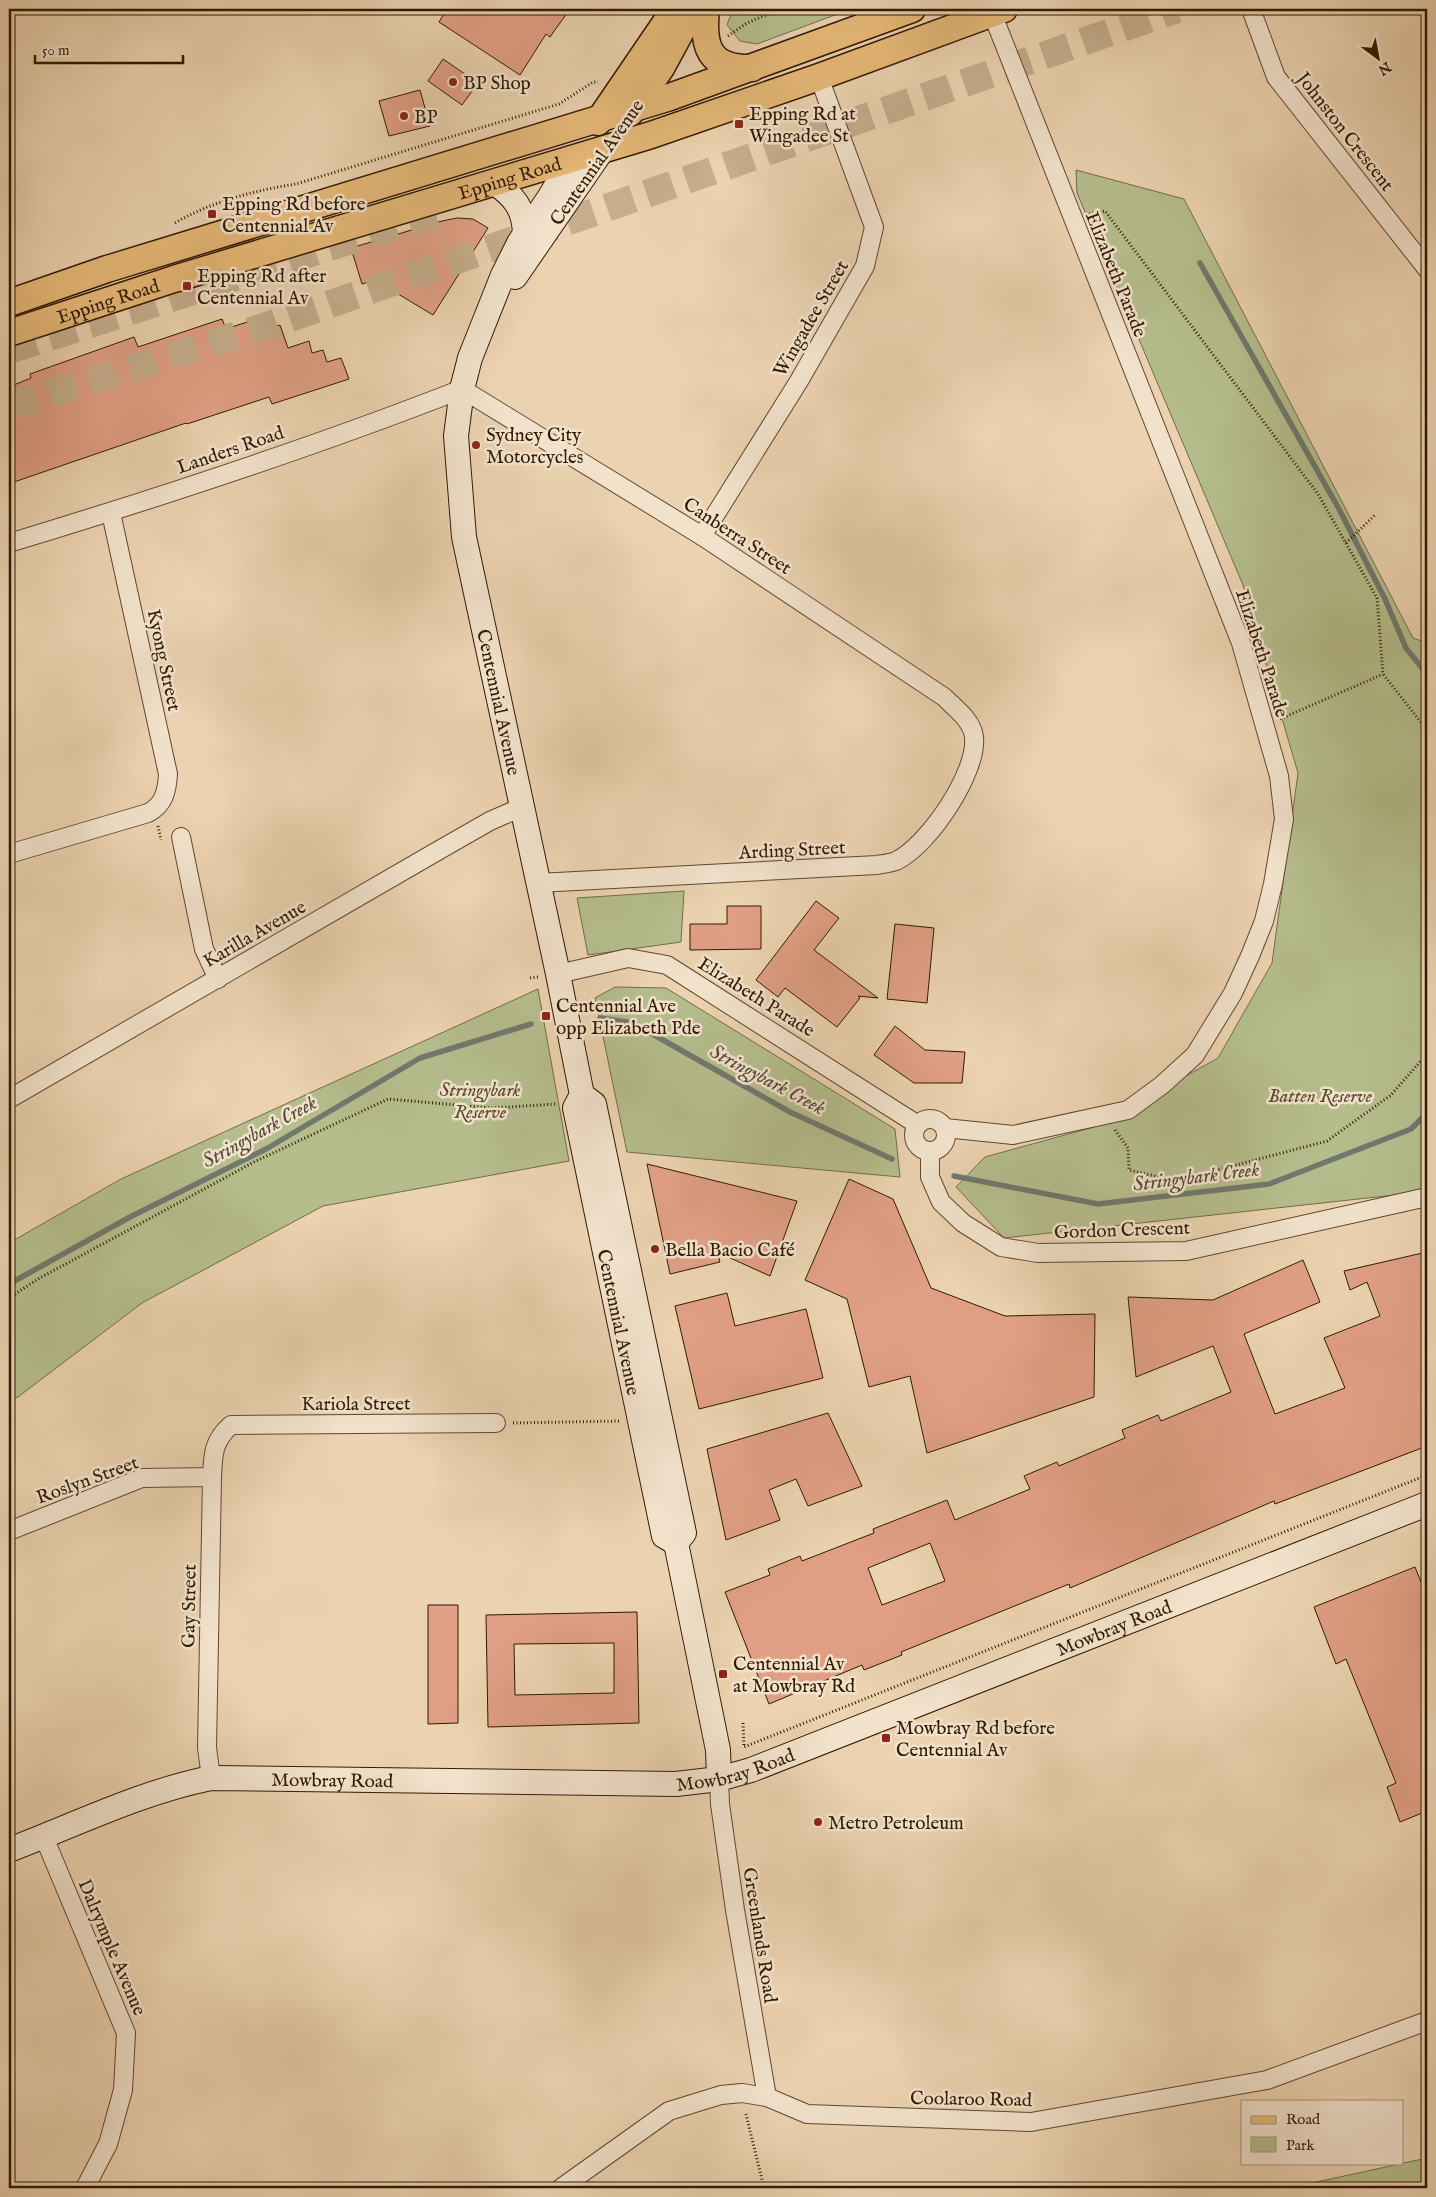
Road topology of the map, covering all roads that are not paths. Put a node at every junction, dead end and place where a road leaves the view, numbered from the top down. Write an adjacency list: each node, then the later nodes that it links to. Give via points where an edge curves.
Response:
1 (675, 9): 10 (main road, Centennial Avenue)
2 (693, 9): 9 (main road, Centennial Avenue, via 661,68)
3 (706, 9): 7 (main road, via 705,41 712,55 730,67)
4 (912, 9): 7 (main road, Epping Road)
5 (1251, 9): 15 (street, Johnston Crescent, via 1276,77)
6 (998, 11): 8 (main road, Epping Road); 33 (street, Elizabeth Parade, via 1072,216 1241,643 1279,776 1284,819 1264,921 1233,993 1195,1055 1128,1110 1013,1135)
7 (752, 68): 9 (main road, Epping Road)
8 (819, 77): 11 (main road, Epping Road); 21 (street, Wingadee Street, via 874,227 865,266 799,381)
9 (635, 106): 10 (main road, Epping Road); 11 (main road, Centennial Avenue)
10 (601, 118): 12 (main road, Centennial Avenue); 16 (main road, Epping Road, via 108,269)
11 (603, 149): 12 (main road, Epping Road); 17 (main road, Centennial Avenue)
12 (572, 158): 13 (main road, Epping Road); 14 (main road, Centennial Avenue)
13 (495, 183): 14 (main road, via 519,205); 18 (main road, Epping Road, via 174,279)
14 (525, 234): 17 (main road, Centennial Avenue, via 503,275)
15 (1427, 269)
16 (9, 303)
17 (490, 310): 19 (main road, Centennial Avenue, via 470,358)
18 (9, 333)
19 (462, 389): 20 (street, Landers Road, via 393,416); 21 (street, Canberra Street); 24 (main road, Centennial Avenue, via 456,436 464,537)
20 (111, 512): 22 (street, Landers Road); 26 (street, Kyong Street, via 168,785 162,801 152,811)
21 (702, 536): 23 (street, Canberra Street, via 944,697 969,723)
22 (9, 543)
23 (974, 736): 27 (street, Arding Street, via 972,758 960,786 932,830 896,861 877,866)
24 (522, 807): 27 (main road, Centennial Avenue); 29 (street, Karilla Avenue, via 490,821)
25 (180, 837): 29 (street, via 204,949)
26 (9, 854)
27 (538, 883): 28 (main road, Centennial Avenue)
28 (558, 974): 31 (main road, Centennial Avenue); 32 (street, Elizabeth Parade, via 628,958 667,965)
29 (218, 979): 30 (street, Karilla Avenue)
30 (9, 1099)
31 (578, 1102): 41 (main road, Centennial Avenue, via 664,1536); 41 (main road, Centennial Avenue, via 594,1104 684,1533)
32 (918, 1124): 33 (street, via 932,1119); 34 (street, via 915,1141)
33 (945, 1128): 34 (street, via 944,1144)
34 (930, 1151): 35 (street, Gordon Crescent, via 930,1176 941,1202 963,1224 1001,1247 1038,1253 1186,1251)
35 (1427, 1197)
36 (496, 1423): 37 (street, Kariola Street, via 231,1425)
37 (220, 1435): 38 (street, Gay Street, via 213,1454)
38 (212, 1477): 40 (street, Roslyn Street, via 142,1478); 42 (street, Gay Street, via 207,1748)
39 (1427, 1504): 43 (main road, Mowbray Road, via 862,1728)
40 (9, 1531)
41 (676, 1543): 43 (main road, Centennial Avenue, via 718,1750)
42 (211, 1778): 43 (main road, Mowbray Road, via 676,1784); 44 (main road, Mowbray Road, via 151,1794)
43 (719, 1779): 47 (street, Greenlands Road, via 735,1910)
44 (44, 1837): 45 (main road, Mowbray Road); 48 (street, Dalrymple Avenue, via 126,2033 123,2090 108,2144)
45 (9, 1850)
46 (1427, 2021): 47 (street, Coolaroo Road, via 1267,2080 1031,2122 808,2114)
47 (766, 2097): 49 (street, Coolaroo Road, via 742,2093 721,2096 669,2111)
48 (85, 2188)
49 (562, 2188)

